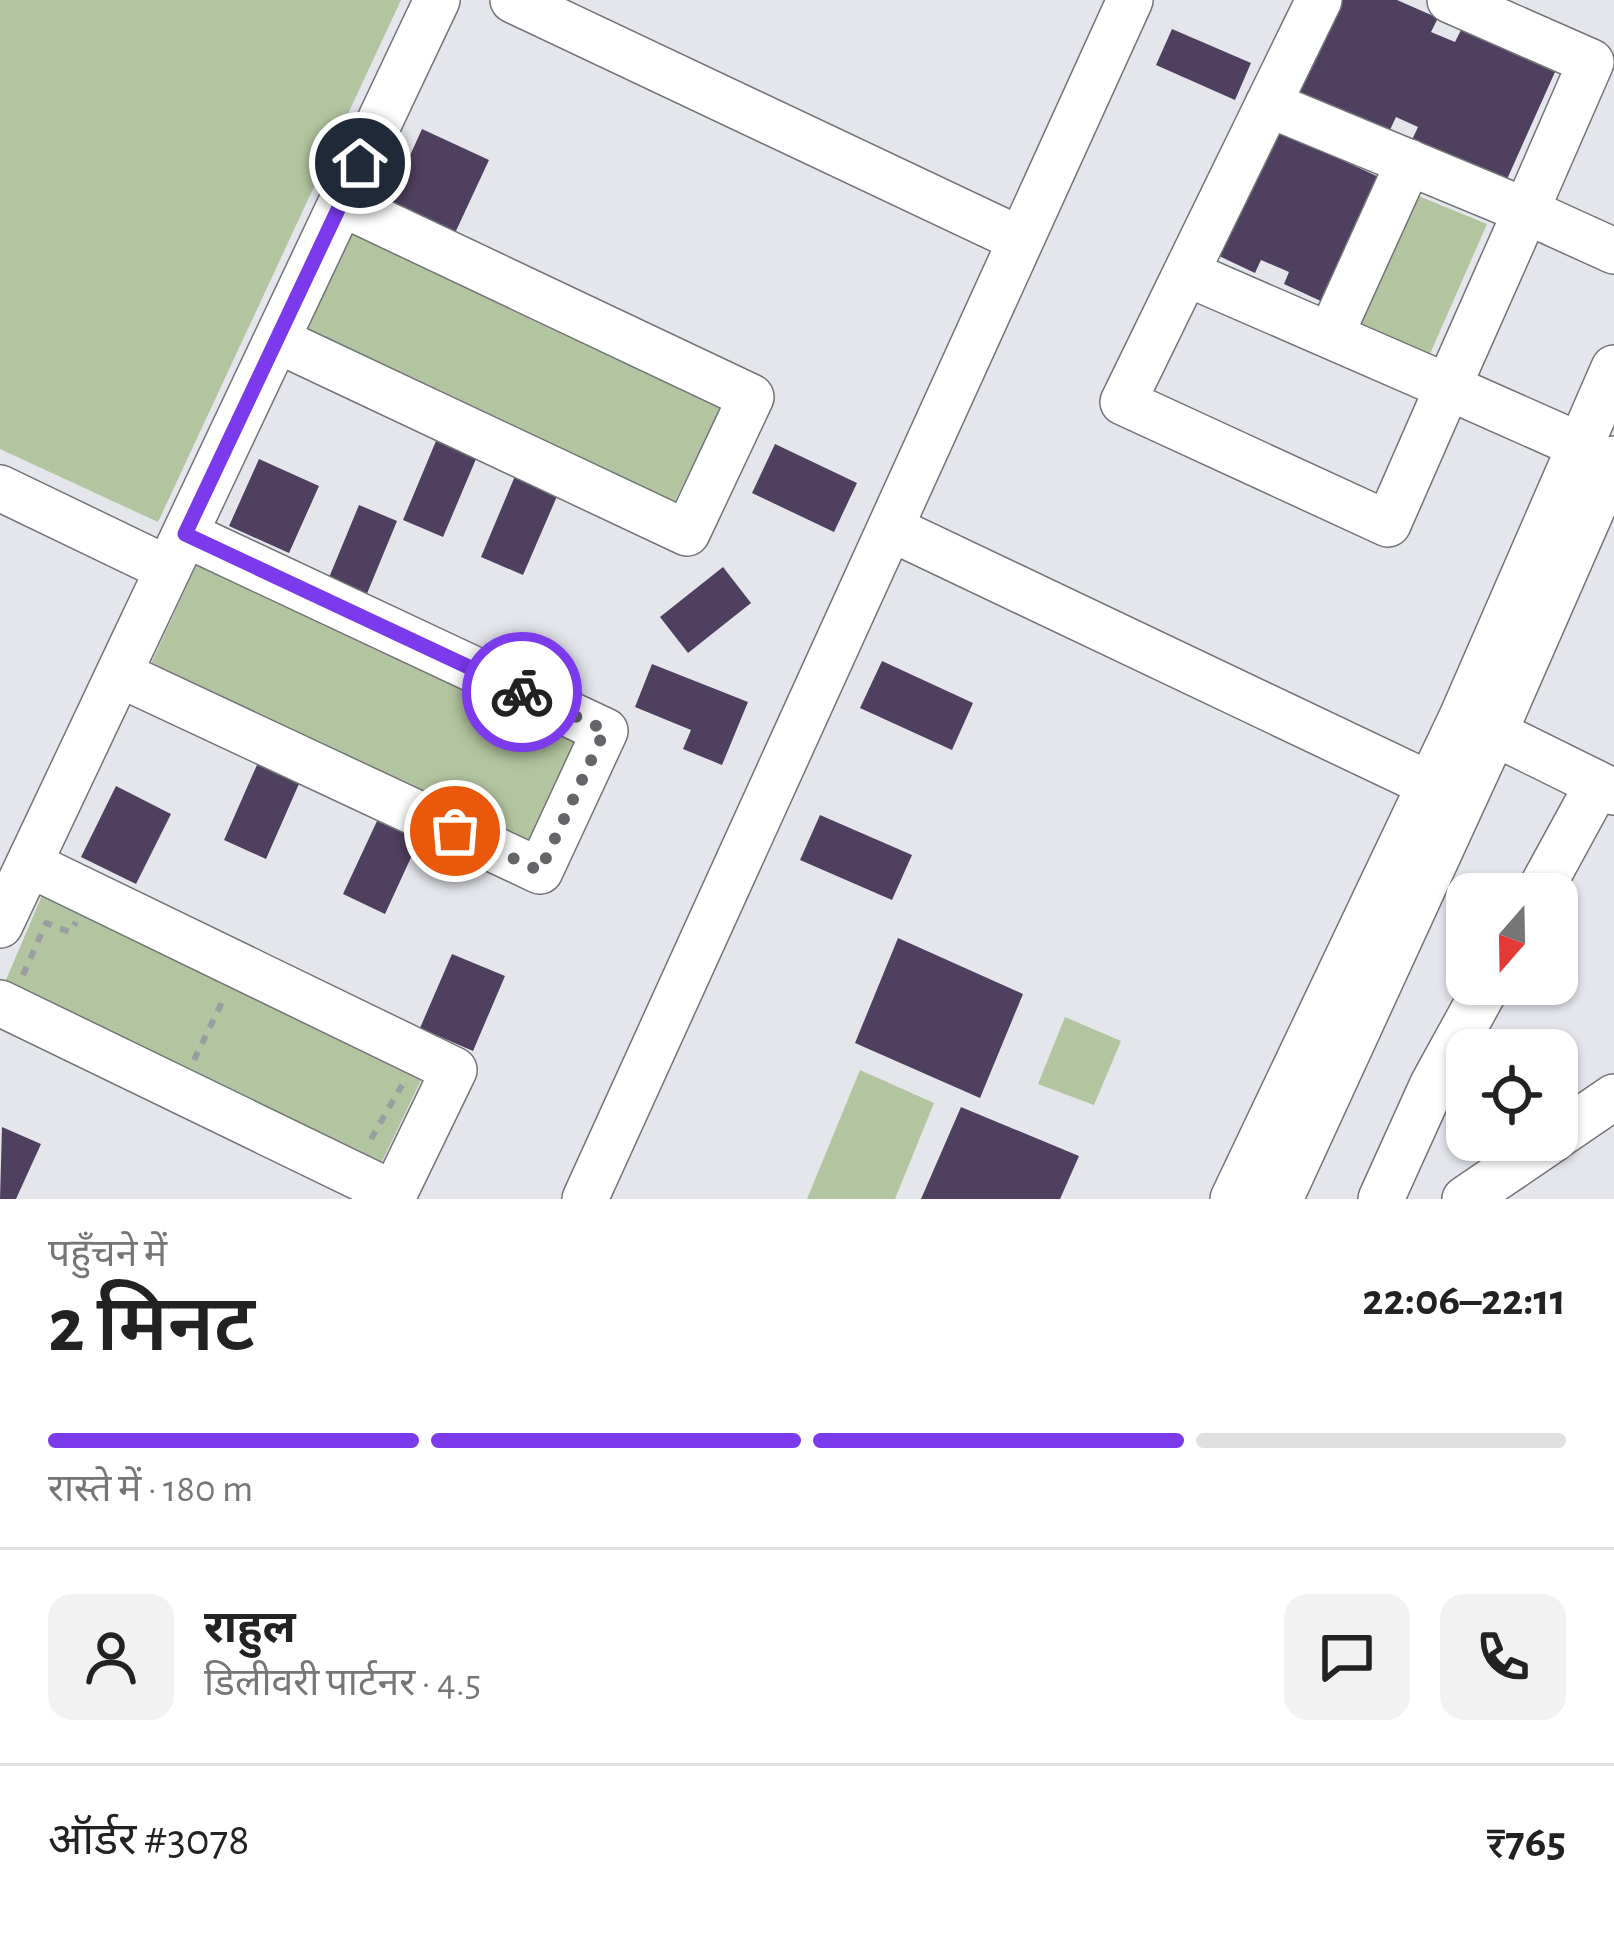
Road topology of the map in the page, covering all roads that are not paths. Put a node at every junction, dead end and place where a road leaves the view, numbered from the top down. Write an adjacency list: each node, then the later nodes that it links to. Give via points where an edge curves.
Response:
1 (437, 0): 8 (street)
2 (513, 0): 10 (street)
3 (1130, 0): 10 (street)
4 (1318, 0): 6 (street)
5 (1450, 0): 9 (street, via 1591,62)
6 (1268, 104): 7 (street); 12 (street)
7 (1409, 162): 9 (street); 13 (street)
8 (341, 203): 14 (street); 14 (street, via 752,397 687,533)
9 (1526, 212): 11 (street); 16 (street)
10 (1021, 240): 19 (street)
11 (1614, 251)
12 (1186, 273): 13 (street); 16 (street, via 1123,402 1388,524)
13 (1331, 334): 16 (street)
14 (277, 340): 20 (street)
15 (1614, 368): 17 (street)
16 (1448, 387): 17 (street)
17 (1598, 452): 22 (street)
18 (0, 488): 20 (street)
19 (890, 528): 24 (street); 33 (street)
20 (177, 551): 21 (street); 21 (street, via 605,730 540,871)
21 (119, 674): 25 (street)
22 (1478, 725): 23 (street); 24 (street)
23 (1608, 784): 26 (street)
24 (1446, 793): 34 (street); 35 (street)
25 (29, 864): 27 (street); 28 (street, via 454,1070 394,1194 179,1090)
26 (1551, 873)
27 (0, 926)
28 (11, 989)
29 (1476, 1005): 36 (street)
30 (1614, 1097): 31 (street)
31 (1578, 1122)
32 (1520, 1161): 37 (street)
33 (585, 1199)
34 (1233, 1199)
35 (1280, 1199)
36 (1381, 1199)
37 (1465, 1199)

